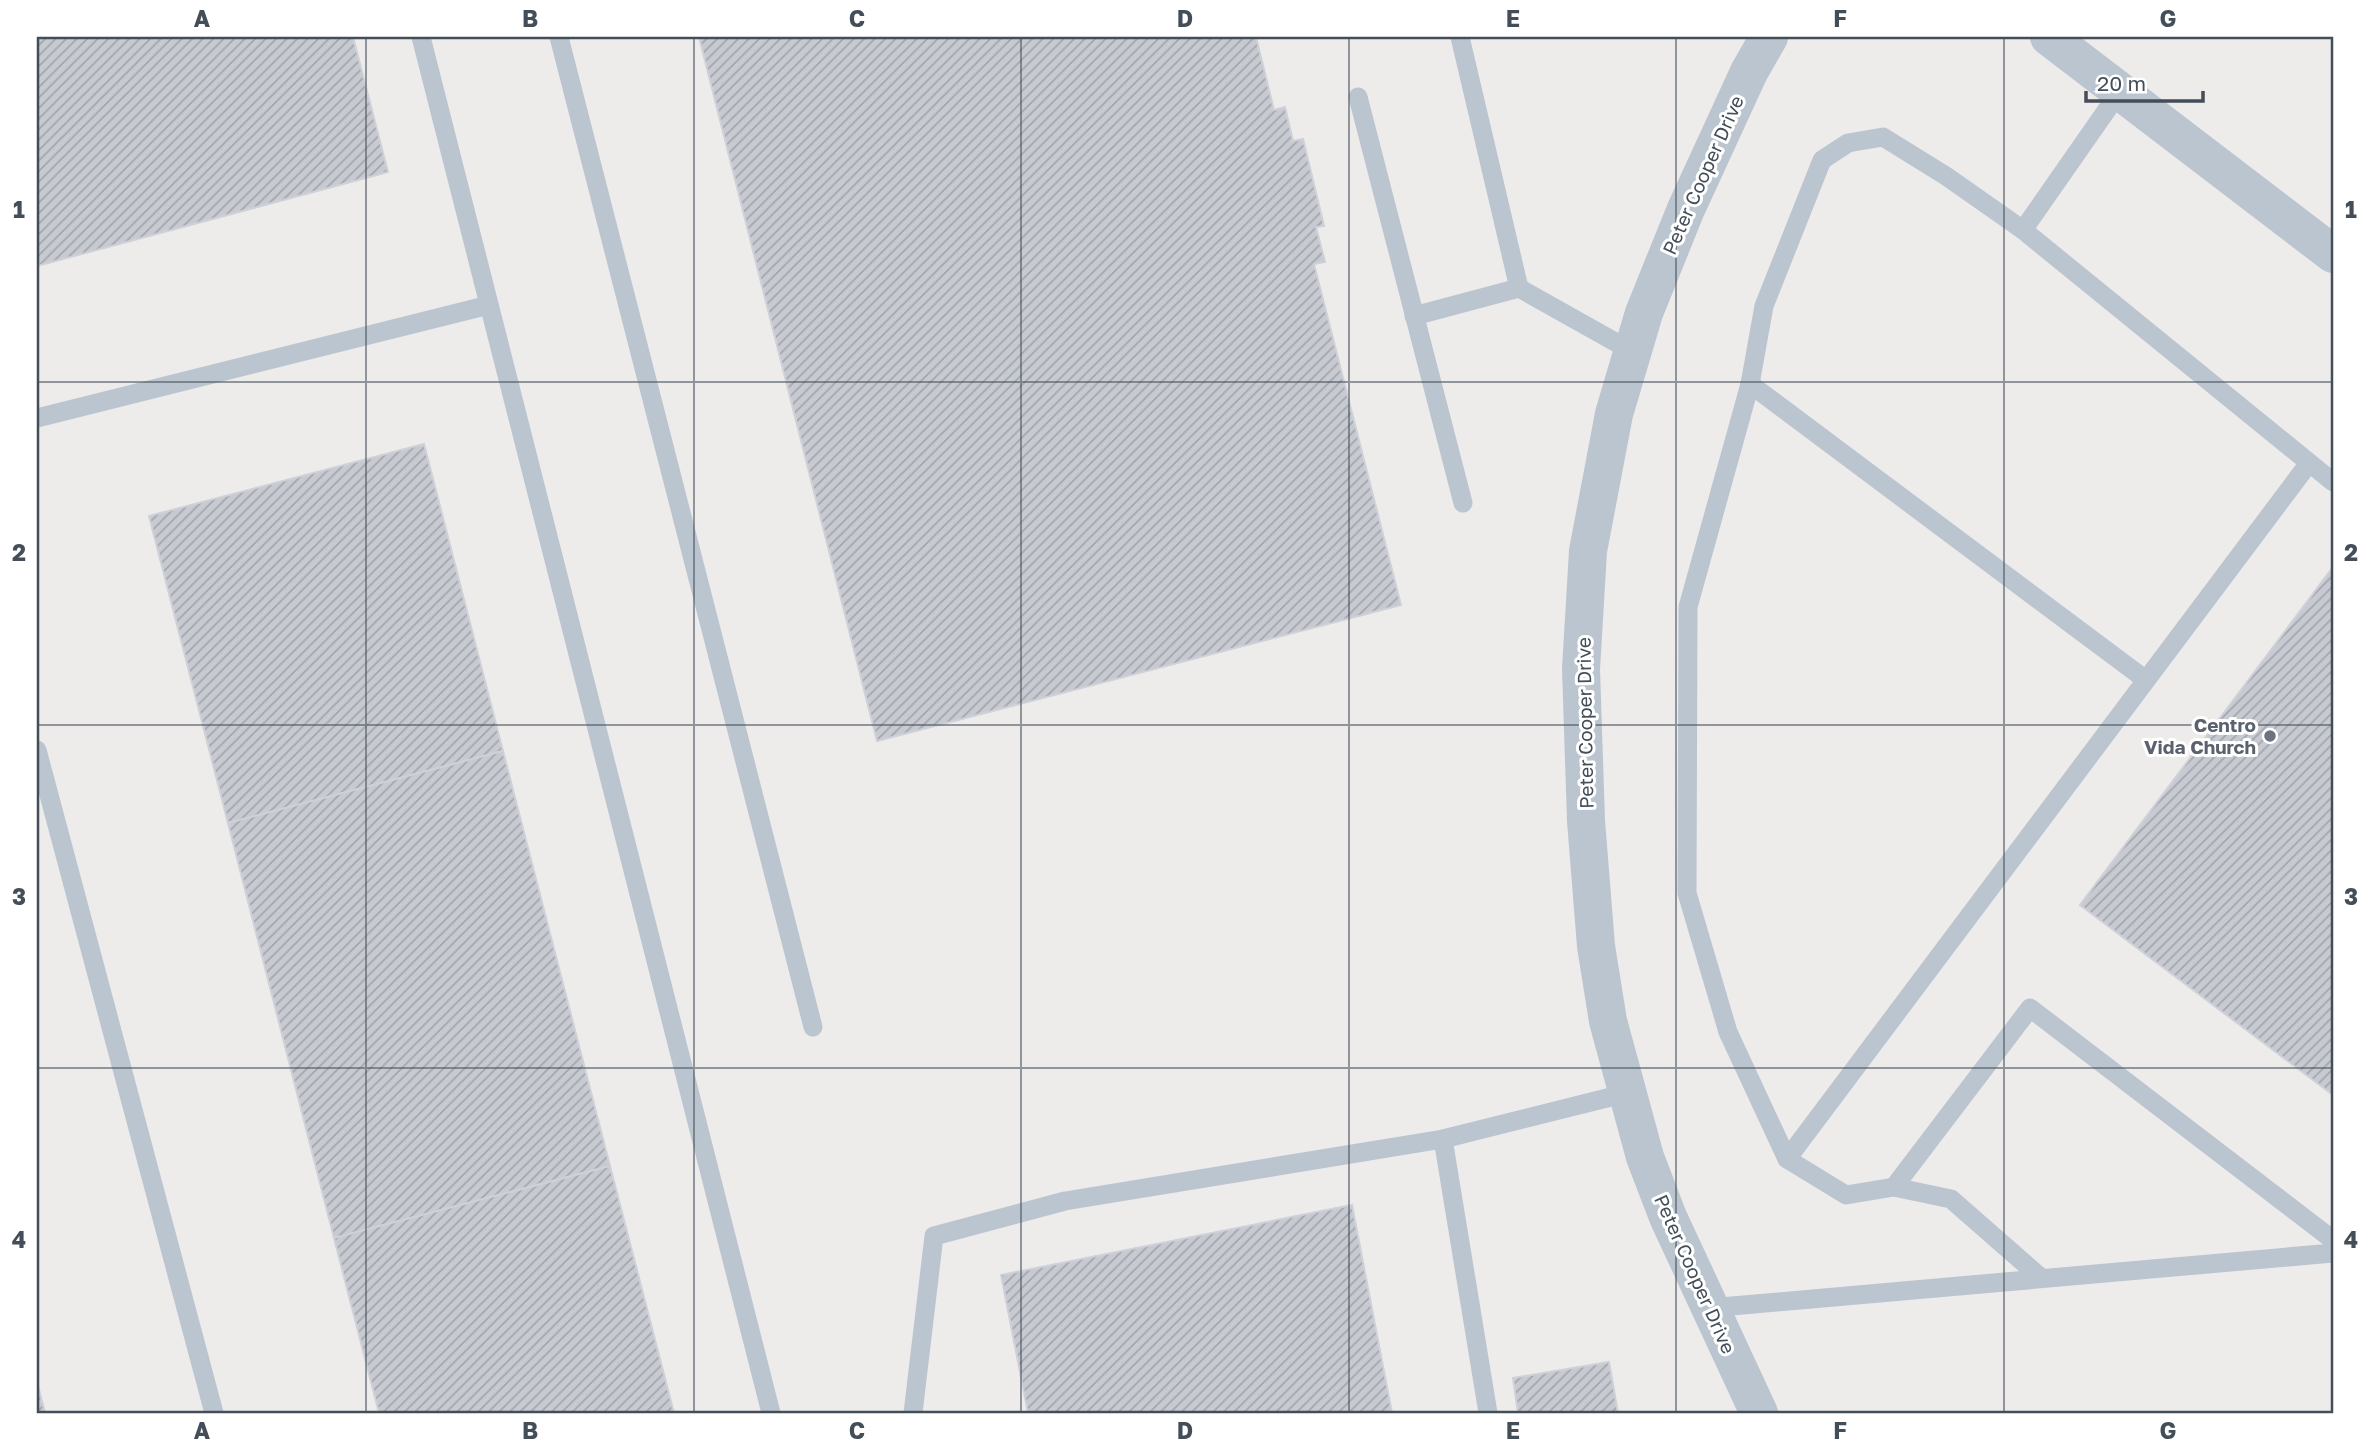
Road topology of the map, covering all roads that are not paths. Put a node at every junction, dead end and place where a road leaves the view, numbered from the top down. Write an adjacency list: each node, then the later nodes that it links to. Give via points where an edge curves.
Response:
1 (421, 37): 11 (lane)
2 (559, 37): 21 (lane)
3 (1460, 37): 10 (lane)
4 (1769, 37): 13 (street, Peter Cooper Drive, via 1686,209)
5 (2049, 37): 6 (street)
6 (2120, 91): 8 (lane); 9 (street)
7 (1358, 97): 12 (lane)
8 (2023, 230): 14 (lane, via 1883,137 1848,143 1822,160 1764,306); 16 (lane)
9 (2333, 254)
10 (1519, 288): 12 (lane); 13 (lane)
11 (489, 304): 15 (lane); 31 (lane)
12 (1414, 316): 18 (lane)
13 (1633, 352): 22 (street, Peter Cooper Drive, via 1614,414 1588,551 1581,669 1596,946 1608,1021)
14 (1750, 384): 19 (lane); 24 (lane, via 1688,607 1687,893 1728,1032)
15 (37, 418)
16 (2309, 463): 17 (lane); 19 (lane)
17 (2333, 482)
18 (1463, 503)
19 (2146, 680): 24 (lane)
20 (37, 750): 30 (lane)
21 (813, 1027)
22 (1628, 1093): 23 (lane); 29 (street, Peter Cooper Drive, via 1645,1157)
23 (1443, 1139): 32 (lane, via 1065,1200 934,1236); 33 (lane)
24 (1787, 1159): 25 (lane, via 1846,1195)
25 (1894, 1187): 26 (lane, via 2031,1008); 28 (lane, via 1951,1199)
26 (2333, 1240)
27 (2333, 1253): 28 (lane)
28 (2040, 1278): 29 (lane)
29 (1709, 1308): 34 (street, Peter Cooper Drive)
30 (214, 1413)
31 (771, 1413)
32 (913, 1413)
33 (1488, 1413)
34 (1759, 1413)

